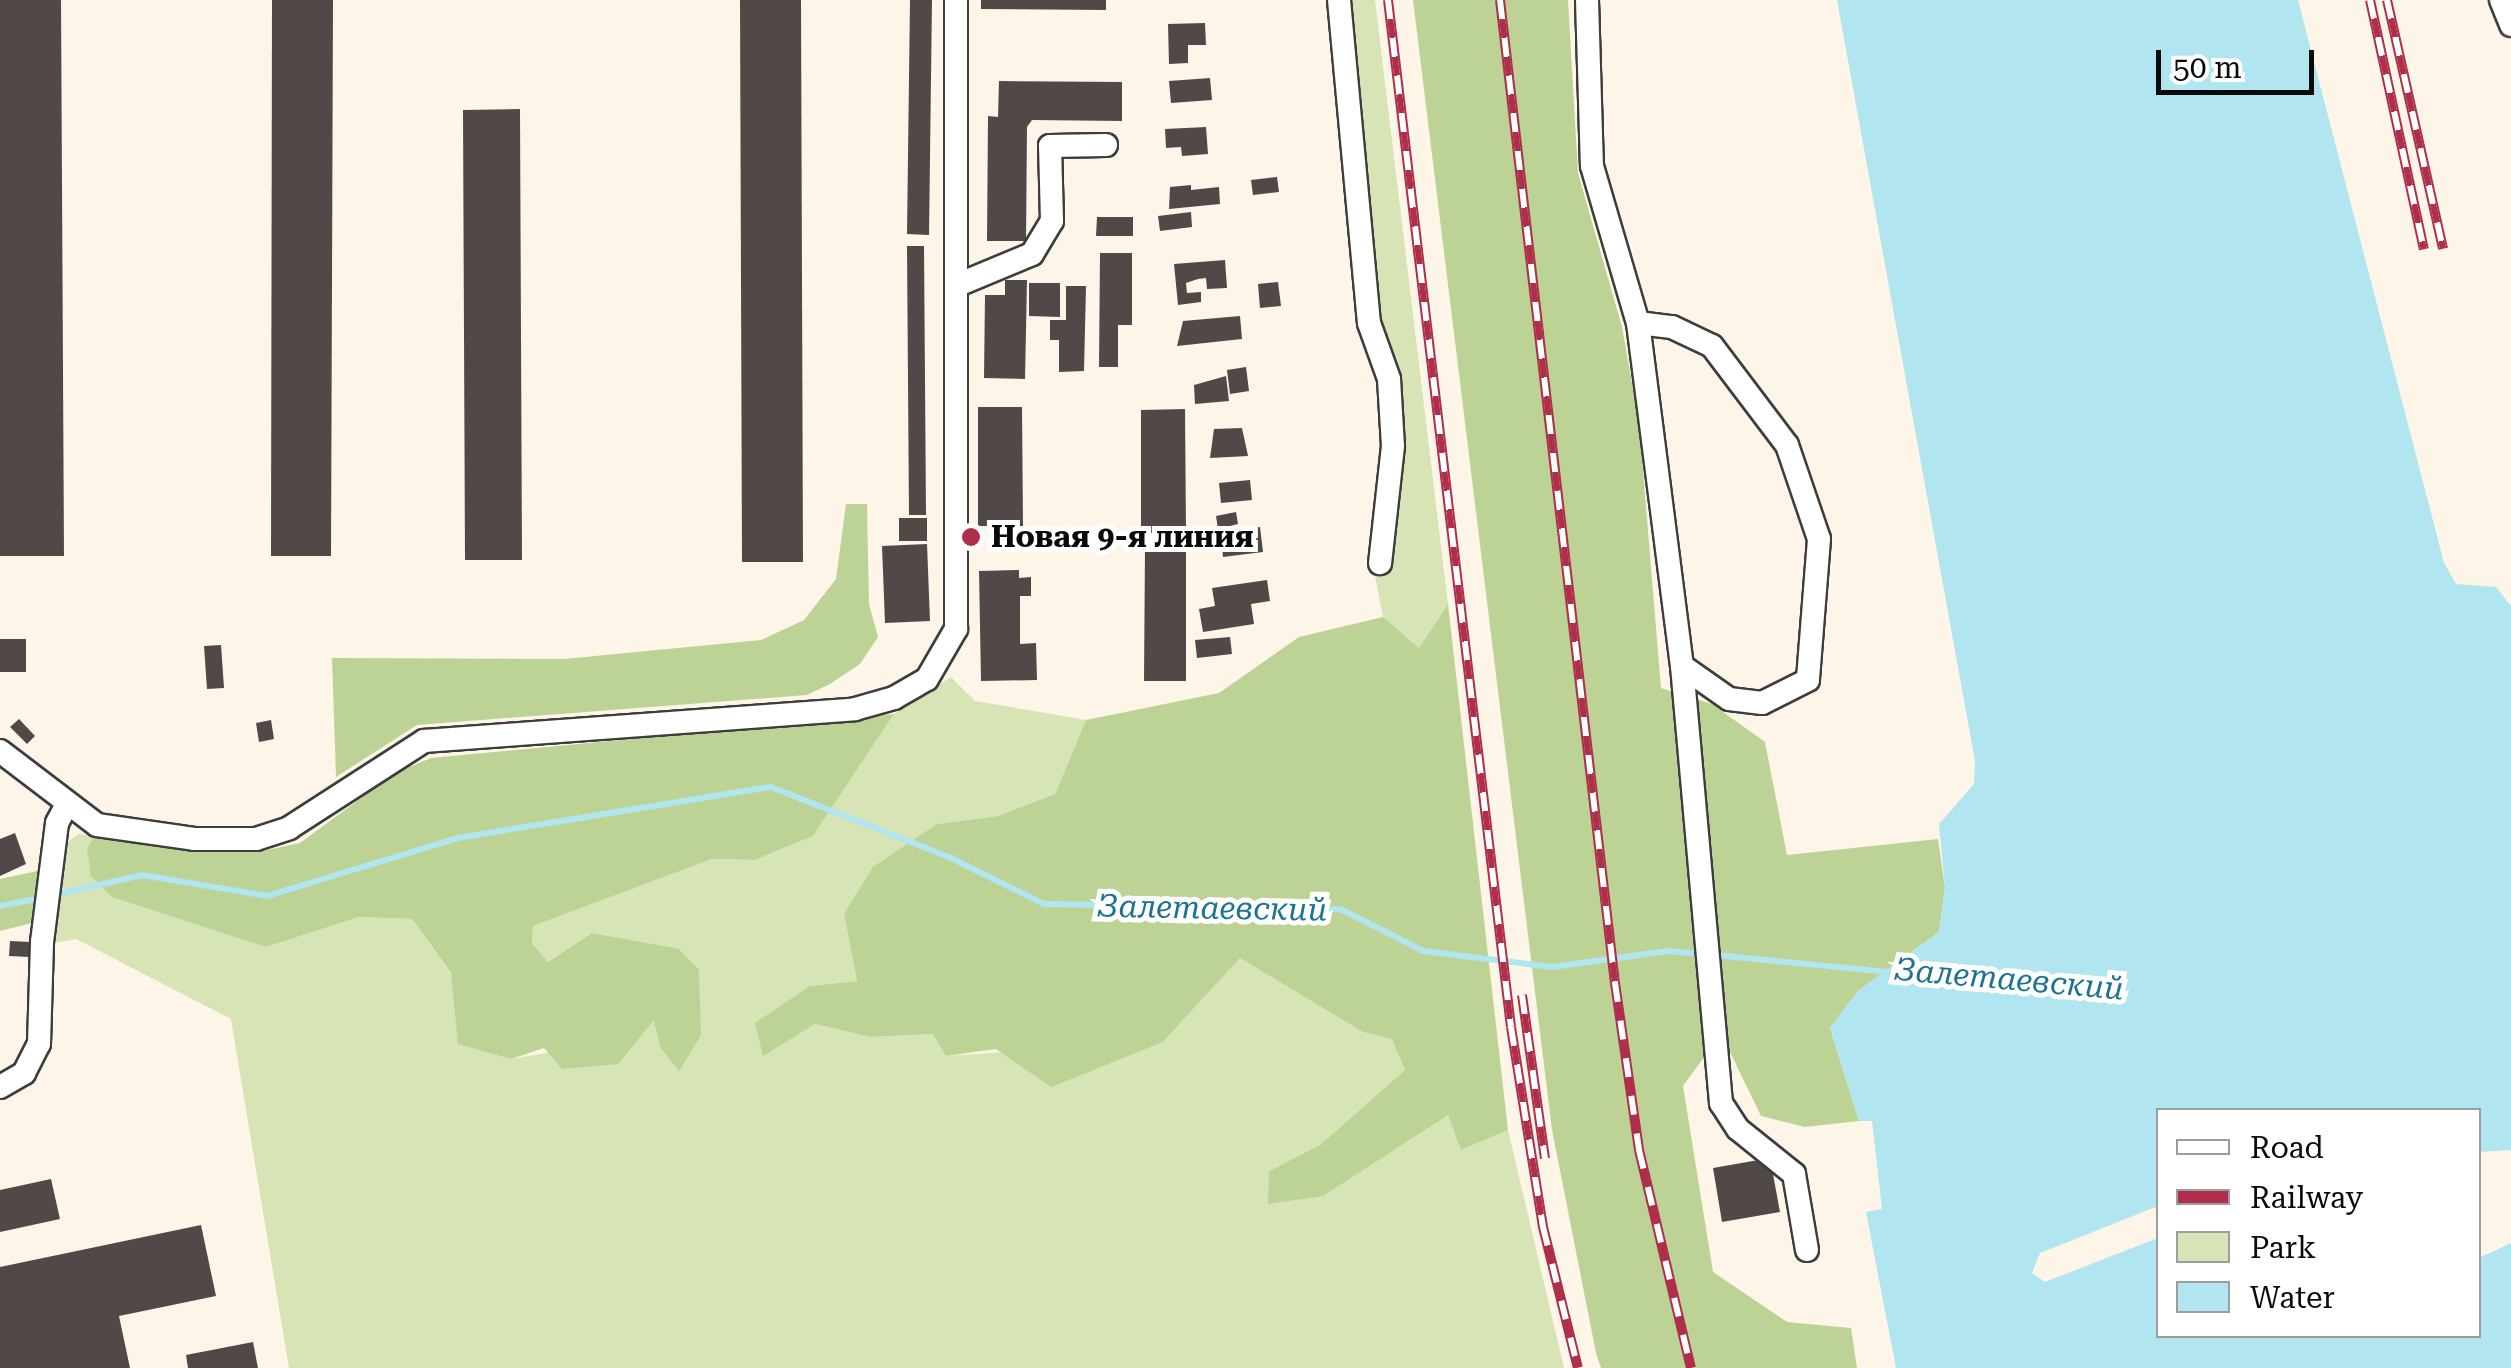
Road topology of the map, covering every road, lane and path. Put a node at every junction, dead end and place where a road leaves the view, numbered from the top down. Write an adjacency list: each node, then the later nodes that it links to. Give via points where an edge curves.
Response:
1 (956, 0): 7 (street)
2 (1340, 0): 9 (street, via 1369,322 1389,379 1392,446)
3 (1587, 0): 8 (street, via 1592,166)
4 (2501, 0): 5 (street)
5 (2511, 24)
6 (1106, 145): 7 (street, via 1050,146 1052,222 1032,254)
7 (960, 284): 12 (street, via 956,628 927,679 855,709 424,741 289,828 256,838 194,838 97,825)
8 (1638, 323): 10 (street); 10 (street, via 1672,327 1712,346 1787,445 1819,539 1808,680 1762,704 1729,699)
9 (1380, 562)
10 (1682, 666): 14 (street, via 1721,1103 1738,1129 1794,1174)
11 (0, 751): 12 (street)
12 (66, 806): 13 (street, via 57,823 42,942 39,1044 24,1074)
13 (0, 1087)
14 (1807, 1250)

